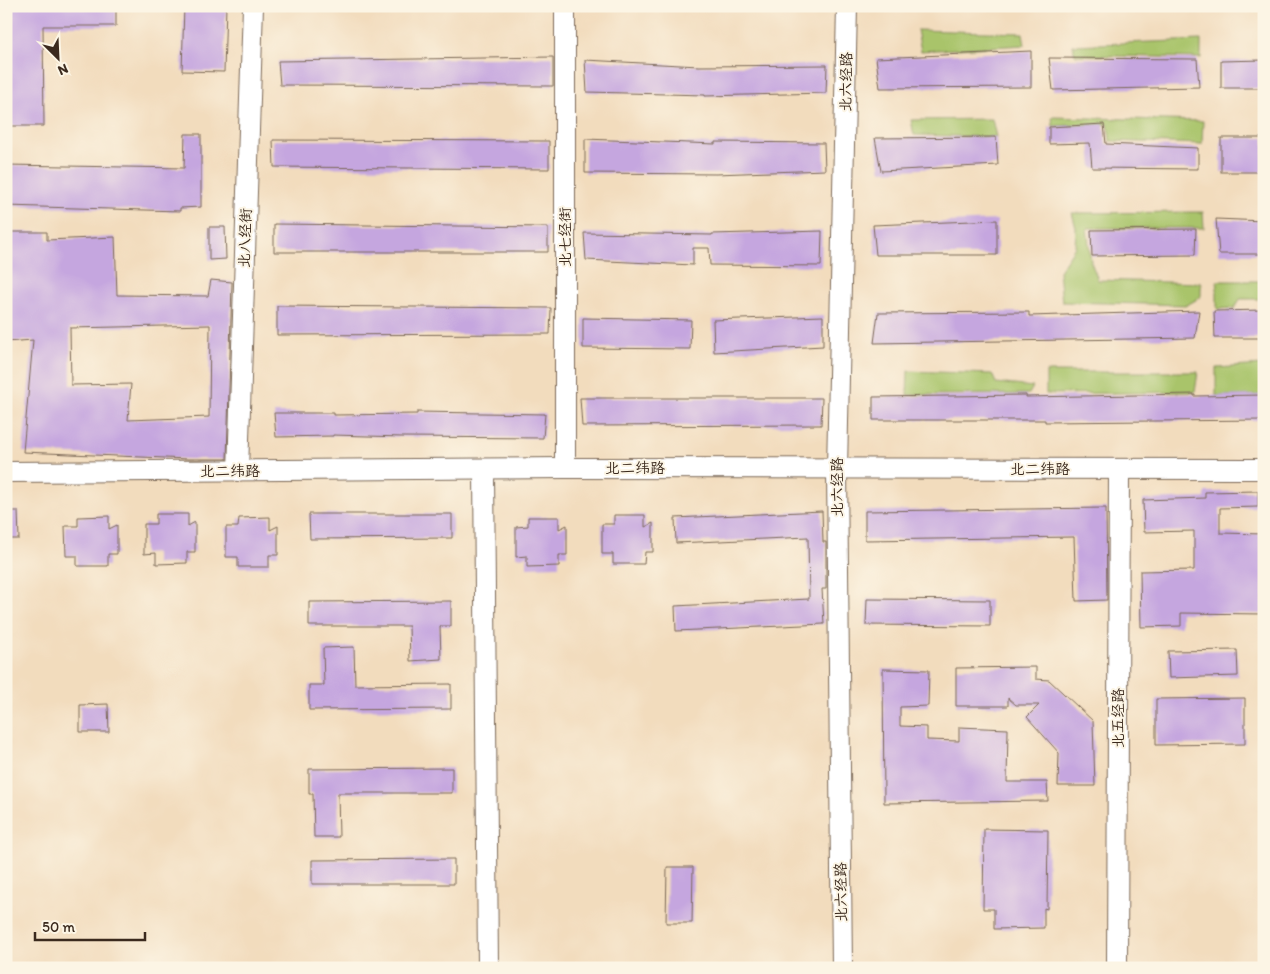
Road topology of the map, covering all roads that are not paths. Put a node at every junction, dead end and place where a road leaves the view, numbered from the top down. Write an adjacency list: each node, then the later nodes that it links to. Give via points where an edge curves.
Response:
1 (253, 6): 9 (street, 北八经街)
2 (565, 6): 4 (street, 北七经街)
3 (847, 6): 6 (street, 北六经路)
4 (565, 468): 5 (street, 北二纬路); 6 (street, 北二纬路)
5 (484, 469): 9 (street, 北二纬路); 11 (street)
6 (837, 469): 7 (street, 北二纬路); 12 (street, 北六经路)
7 (1119, 469): 8 (street, 北二纬路); 13 (street, 北五经路)
8 (1264, 469)
9 (238, 470): 10 (street, 北二纬路)
10 (6, 472)
11 (488, 968)
12 (842, 968)
13 (1117, 968)

